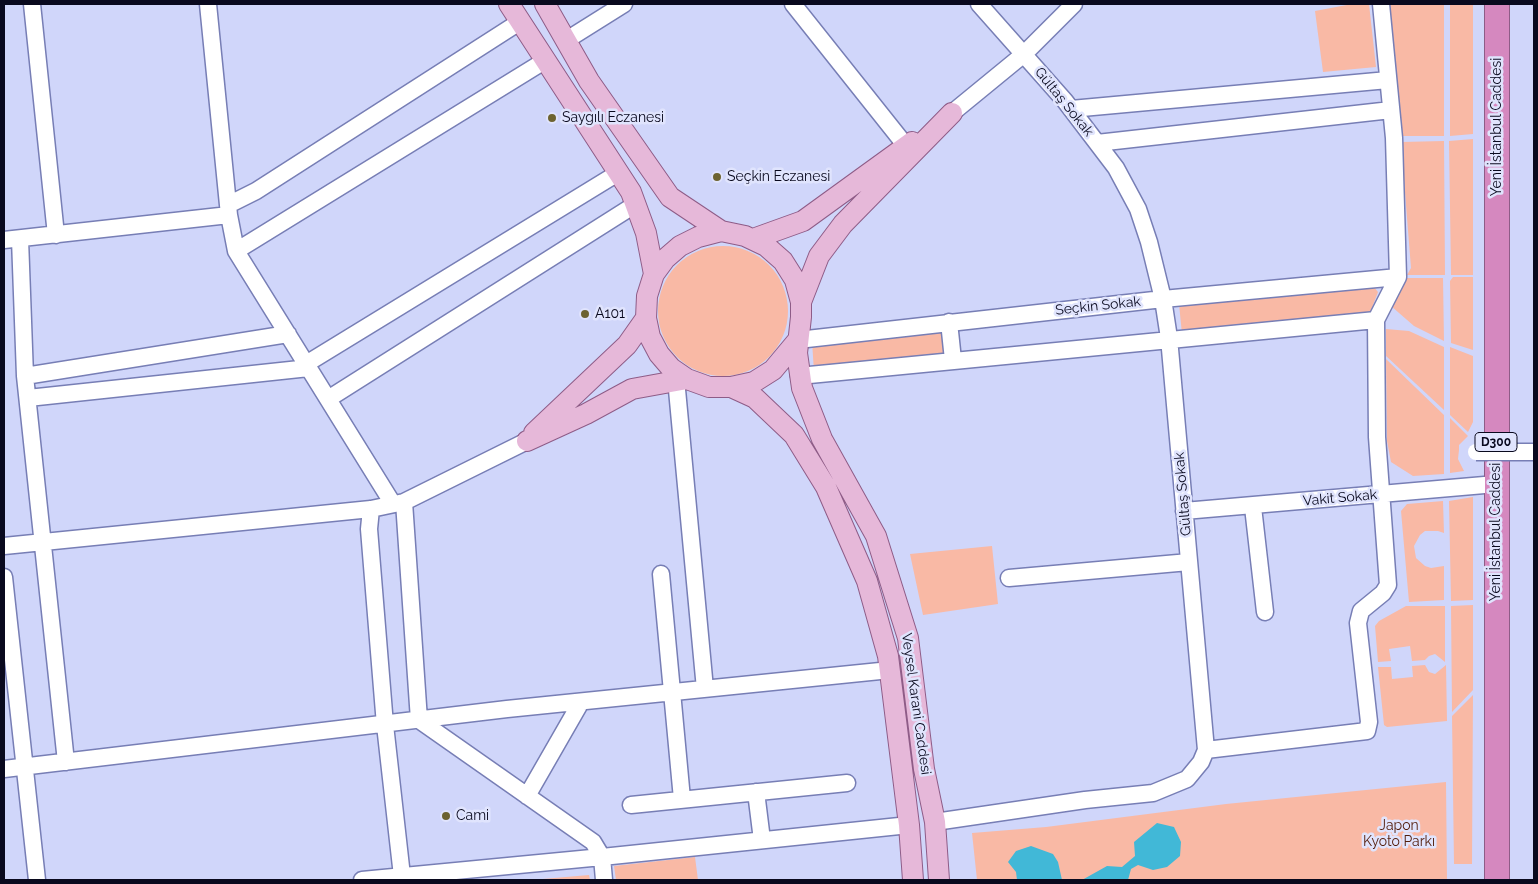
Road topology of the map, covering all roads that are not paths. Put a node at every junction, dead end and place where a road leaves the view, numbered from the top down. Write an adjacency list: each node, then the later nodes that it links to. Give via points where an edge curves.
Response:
1 (32, 4): 25 (street)
2 (208, 4): 23 (street)
3 (509, 4): 11 (main road)
4 (545, 4): 12 (main road)
5 (624, 4): 12 (street)
6 (793, 4): 20 (street)
7 (979, 4): 13 (street, Gültaş Sokak)
8 (1074, 4): 13 (street)
9 (1380, 4): 15 (street)
10 (1498, 4): 50 (highway, Yeni İstanbul Caddesi / D300)
11 (520, 21): 14 (main road); 23 (street)
12 (565, 40): 24 (main road, via 589,81 670,197)
13 (1024, 54): 16 (street, Gültaş Sokak); 18 (street)
14 (546, 60): 21 (main road); 28 (street)
15 (1388, 80): 16 (street); 17 (street)
16 (1071, 108): 19 (street, Gültaş Sokak)
17 (1390, 110): 19 (street); 30 (street, via 1394,138)
18 (952, 113): 20 (main road); 32 (main road, via 843,224 819,256)
19 (1097, 143): 31 (street, Gültaş Sokak, via 1116,168 1138,209)
20 (906, 146): 26 (main road, via 803,220)
21 (618, 173): 22 (main road, via 632,192); 40 (street)
22 (636, 204): 29 (main road); 46 (street)
23 (229, 210): 25 (street); 28 (street)
24 (721, 231): 26 (main road); 29 (main road, via 680,246)
25 (56, 235): 27 (street)
26 (753, 239): 32 (main road, via 783,261 795,280)
27 (12, 240): 41 (street)
28 (236, 252): 36 (street)
29 (654, 274): 33 (main road, via 647,296)
30 (1398, 277): 31 (street, Seçkin Sokak); 34 (street)
31 (1163, 299): 35 (street, Seçkin Sokak); 37 (street, Gültaş Sokak)
32 (801, 302): 38 (main road)
33 (646, 318): 43 (main road, via 650,337 659,354); 47 (main road, via 627,345)
34 (1376, 320): 37 (street); 51 (street)
35 (948, 322): 38 (street, Seçkin Sokak); 39 (street)
36 (288, 334): 40 (street); 41 (street)
37 (1169, 338): 39 (street); 55 (street, Gültaş Sokak)
38 (798, 340): 42 (main road, Veysel Karani Caddesi); 44 (main road, via 773,370 754,382)
39 (953, 360): 42 (street)
40 (308, 366): 45 (street); 46 (street)
41 (25, 376): 45 (street)
42 (799, 376): 78 (main road, Veysel Karani Caddesi, via 822,440 876,536 898,603 908,638 924,769)
43 (682, 379): 44 (main road, via 709,386); 47 (main road, via 632,389); 64 (street)
44 (731, 387): 63 (main road, Veysel Karani Caddesi, via 754,398 794,435 826,487 867,581)
45 (28, 398): 56 (street)
46 (328, 399): 52 (street)
47 (527, 441): 52 (street)
48 (1476, 452): 49 (street, bridge)
49 (1534, 452)
50 (1496, 484): 51 (street, Vakit Sokak); 88 (highway, Yeni İstanbul Caddesi / D300)
51 (1380, 494): 53 (street, Vakit Sokak); 69 (street, via 1388,585 1384,594 1362,611 1358,622 1369,722 1367,730)
52 (398, 503): 54 (street); 67 (street)
53 (1253, 506): 55 (street, Vakit Sokak); 62 (street)
54 (370, 509): 56 (street); 68 (street)
55 (1184, 511): 58 (street, Gültaş Sokak)
56 (43, 542): 57 (street); 70 (street)
57 (4, 546)
58 (1189, 562): 61 (street); 69 (street, Gültaş Sokak)
59 (661, 574): 65 (street)
60 (4, 577): 71 (street)
61 (1009, 578)
62 (1265, 612)
63 (890, 670): 64 (street); 79 (main road, Veysel Karani Caddesi)
64 (705, 689): 65 (street)
65 (674, 692): 66 (street); 76 (street)
66 (581, 702): 67 (street); 75 (street)
67 (419, 720): 68 (street); 75 (street)
68 (385, 724): 70 (street); 82 (street)
69 (1206, 750): 78 (street, via 1187,779 1153,793)
70 (66, 762): 71 (street)
71 (25, 767): 72 (street); 83 (street)
72 (4, 769)
73 (847, 783): 74 (street)
74 (756, 792): 76 (street); 80 (street)
75 (527, 796): 81 (street, via 594,842)
76 (682, 799): 77 (street)
77 (631, 805)
78 (935, 822): 87 (main road, Veysel Karani Caddesi)
79 (910, 825): 80 (street); 86 (main road, Veysel Karani Caddesi)
80 (762, 840): 81 (street)
81 (602, 857): 82 (street); 85 (street)
82 (402, 876): 84 (street)
83 (37, 880)
84 (362, 880)
85 (604, 880)
86 (913, 880)
87 (939, 880)
88 (1497, 880)

